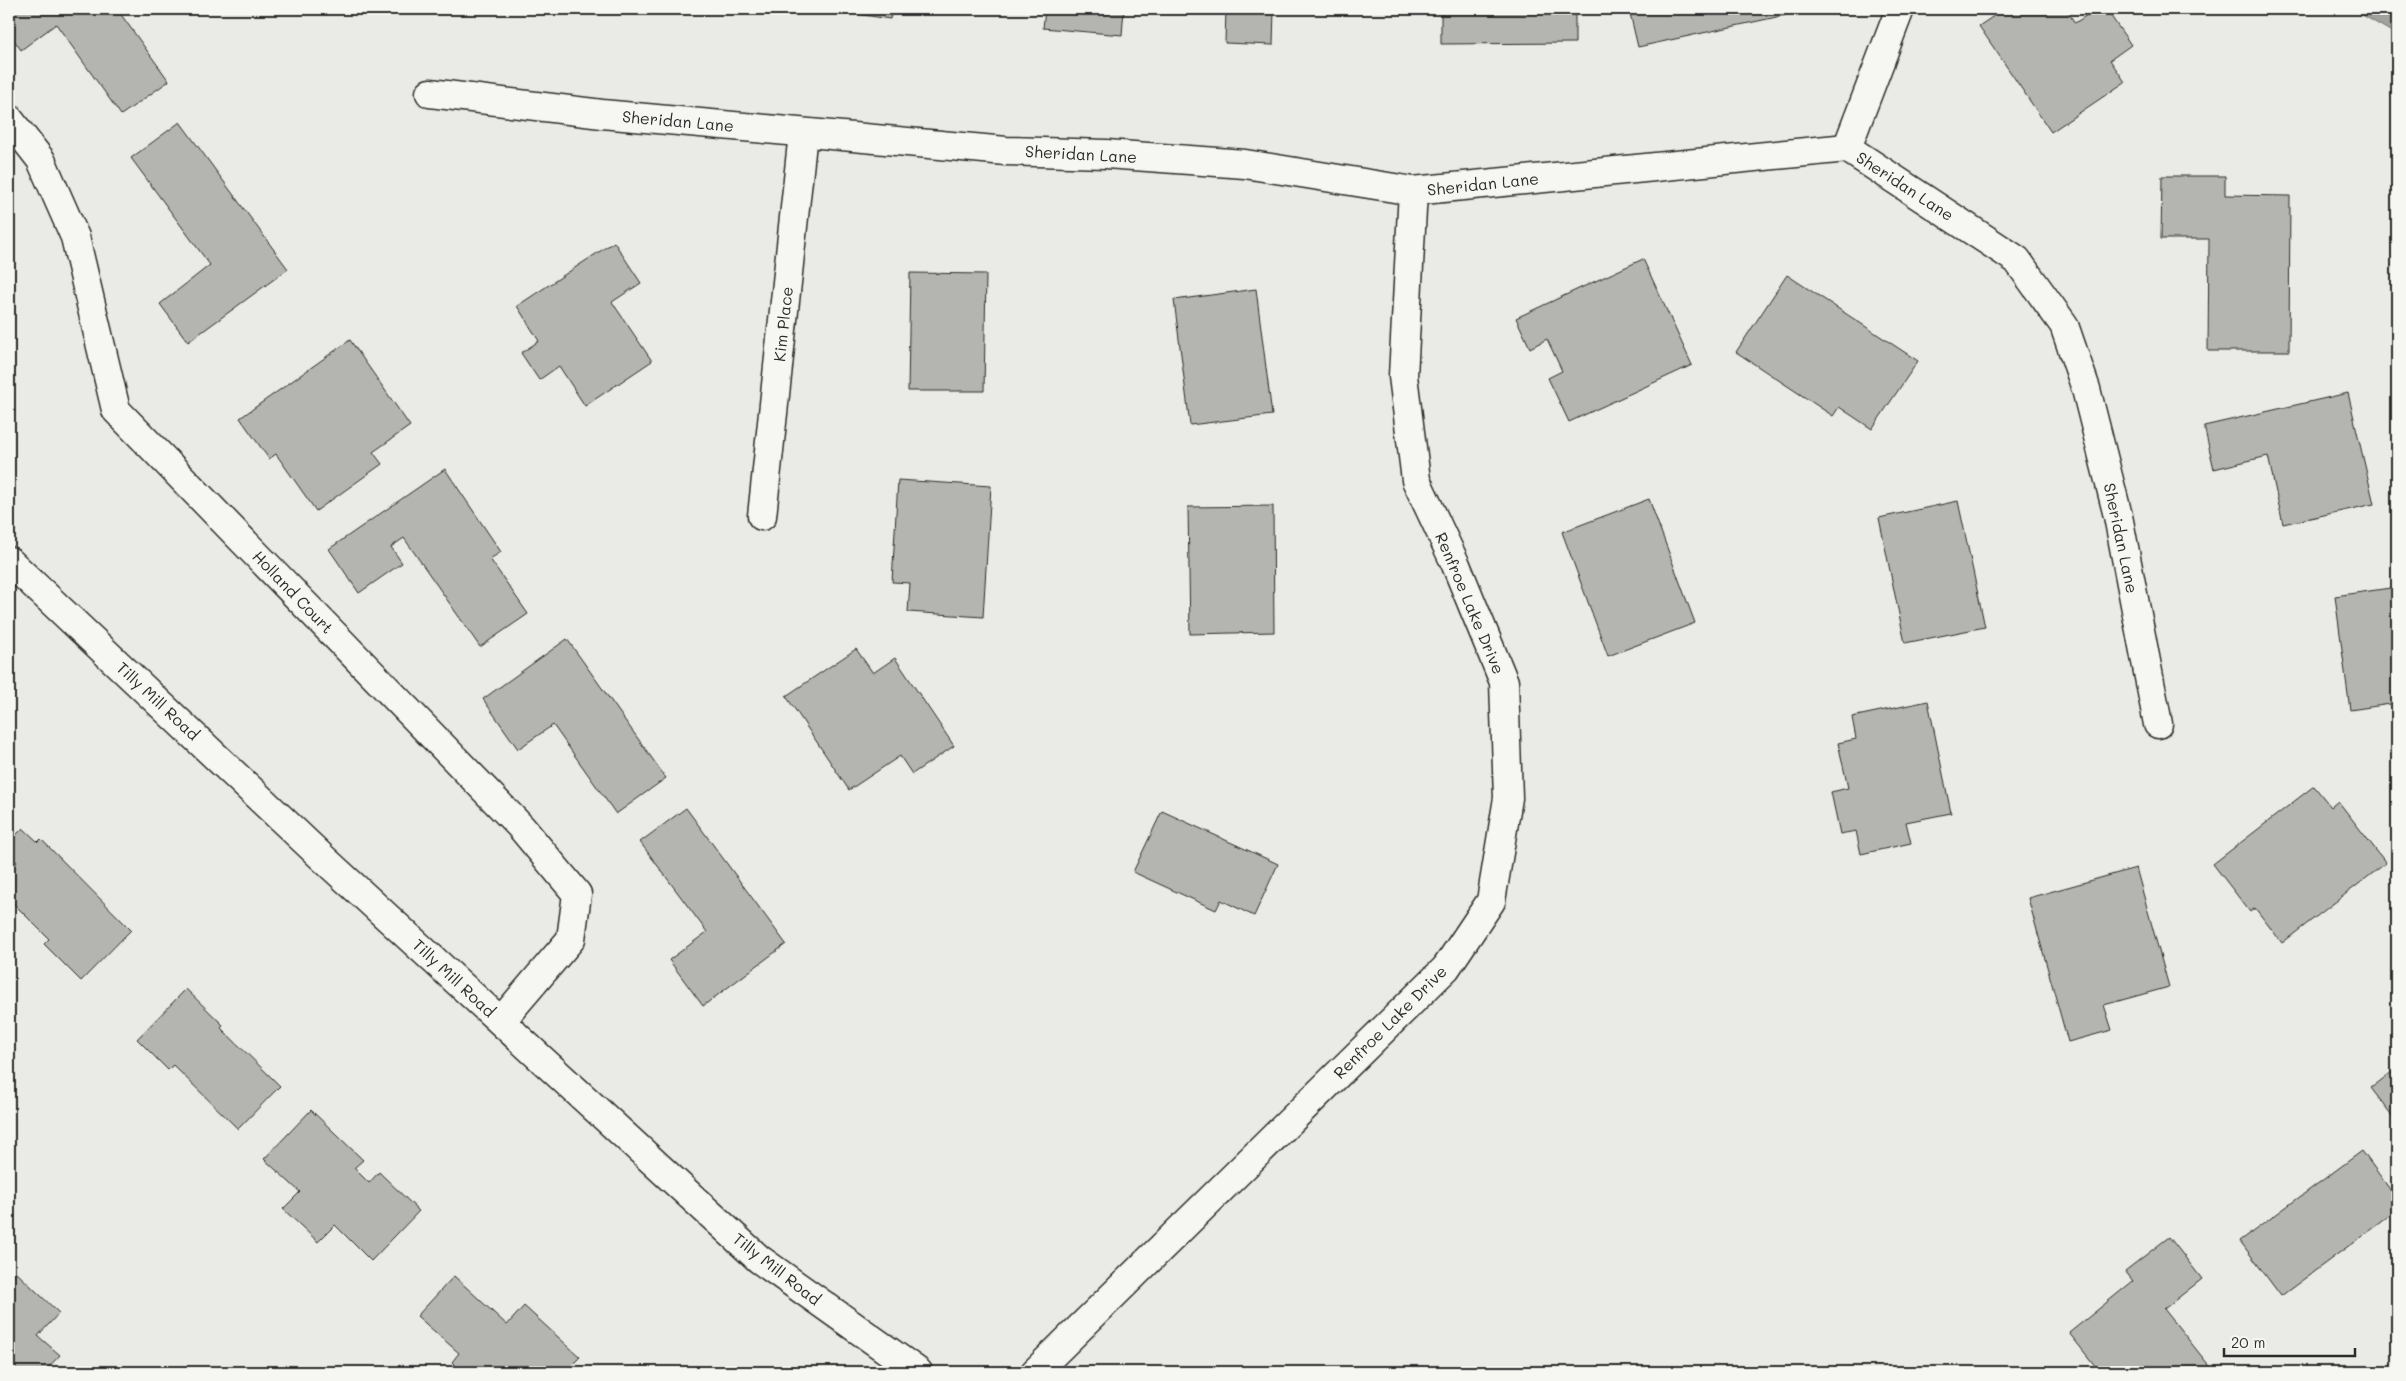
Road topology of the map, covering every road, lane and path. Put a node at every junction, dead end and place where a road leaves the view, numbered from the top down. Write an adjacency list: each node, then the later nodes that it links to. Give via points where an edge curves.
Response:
1 (1900, 9): 5 (street)
2 (430, 93): 4 (street, Sheridan Lane, via 602,114)
3 (9, 119): 10 (street, Holland Court, via 41,160 75,237 116,410 514,820 577,894 571,938)
4 (803, 133): 6 (street, Sheridan Lane, via 1006,151 1245,164); 7 (street, Kim Place)
5 (1847, 148): 6 (street, Sheridan Lane); 9 (street, Sheridan Lane, via 2017,260 2064,325 2086,389 2118,516)
6 (1413, 191): 12 (street, Renfroe Lake Drive, via 1403,376 1416,480 1456,565 1504,682 1508,798 1491,901 1446,968)
7 (762, 516)
8 (9, 560): 10 (street, Tilly Mill Road)
9 (2158, 724)
10 (501, 1022): 11 (street, Tilly Mill Road, via 759,1259)
11 (918, 1372)
12 (1034, 1372)

